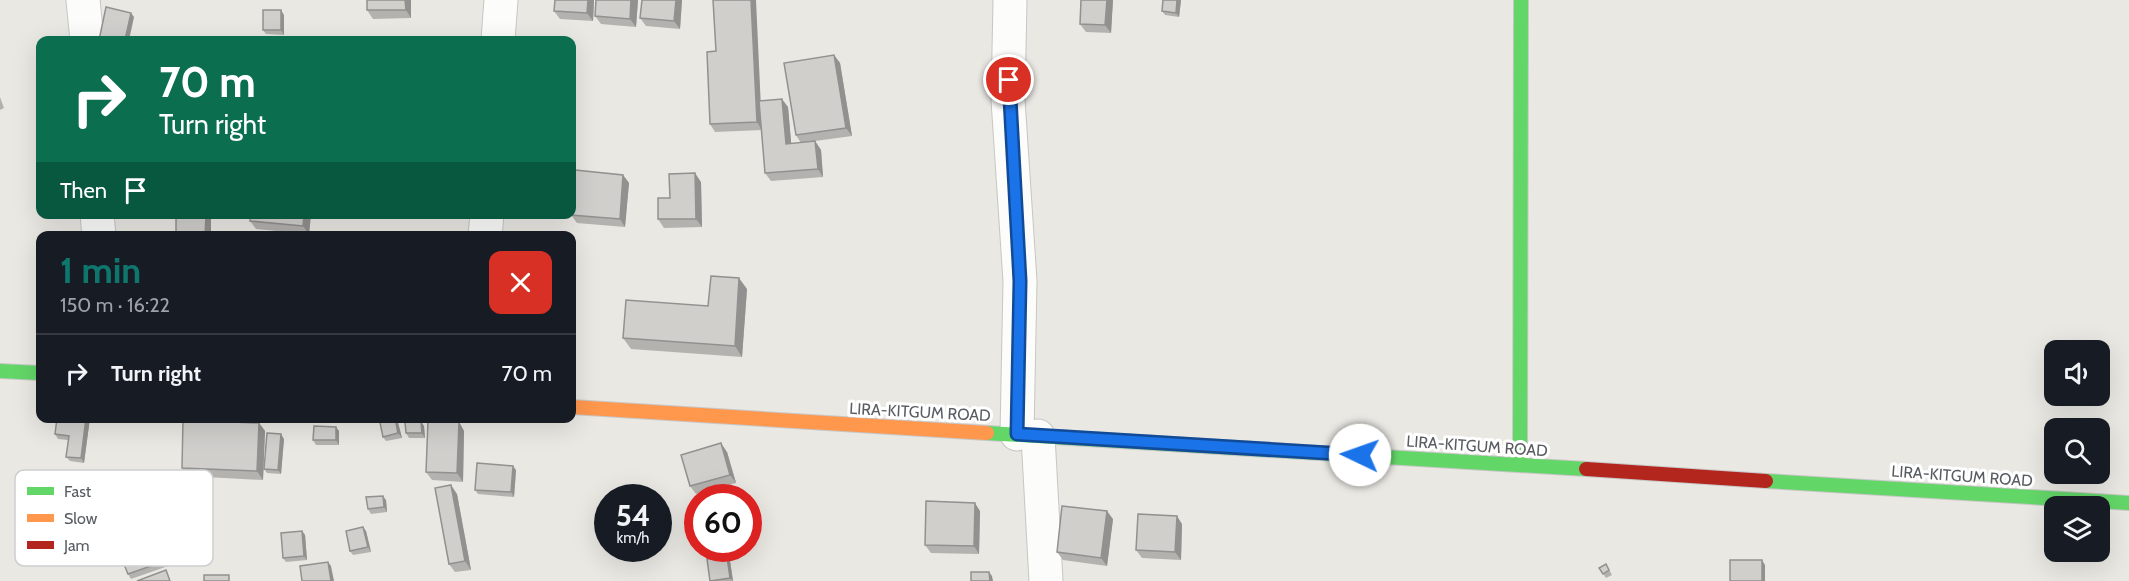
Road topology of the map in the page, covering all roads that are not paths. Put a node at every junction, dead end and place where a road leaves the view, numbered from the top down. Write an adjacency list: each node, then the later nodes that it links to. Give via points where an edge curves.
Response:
1 (82, 0): 5 (street)
2 (501, 0): 6 (street)
3 (1010, 0): 10 (street, via 1008,100)
4 (1521, 0): 11 (main road)
5 (86, 36)
6 (498, 36)
7 (0, 371): 8 (main road)
8 (36, 373)
9 (576, 407): 10 (main road, LIRA-KITGUM ROAD)
10 (1028, 435): 11 (main road, LIRA-KITGUM ROAD); 13 (street)
11 (1520, 465): 12 (main road, LIRA-KITGUM ROAD)
12 (2129, 503)
13 (1046, 581)

